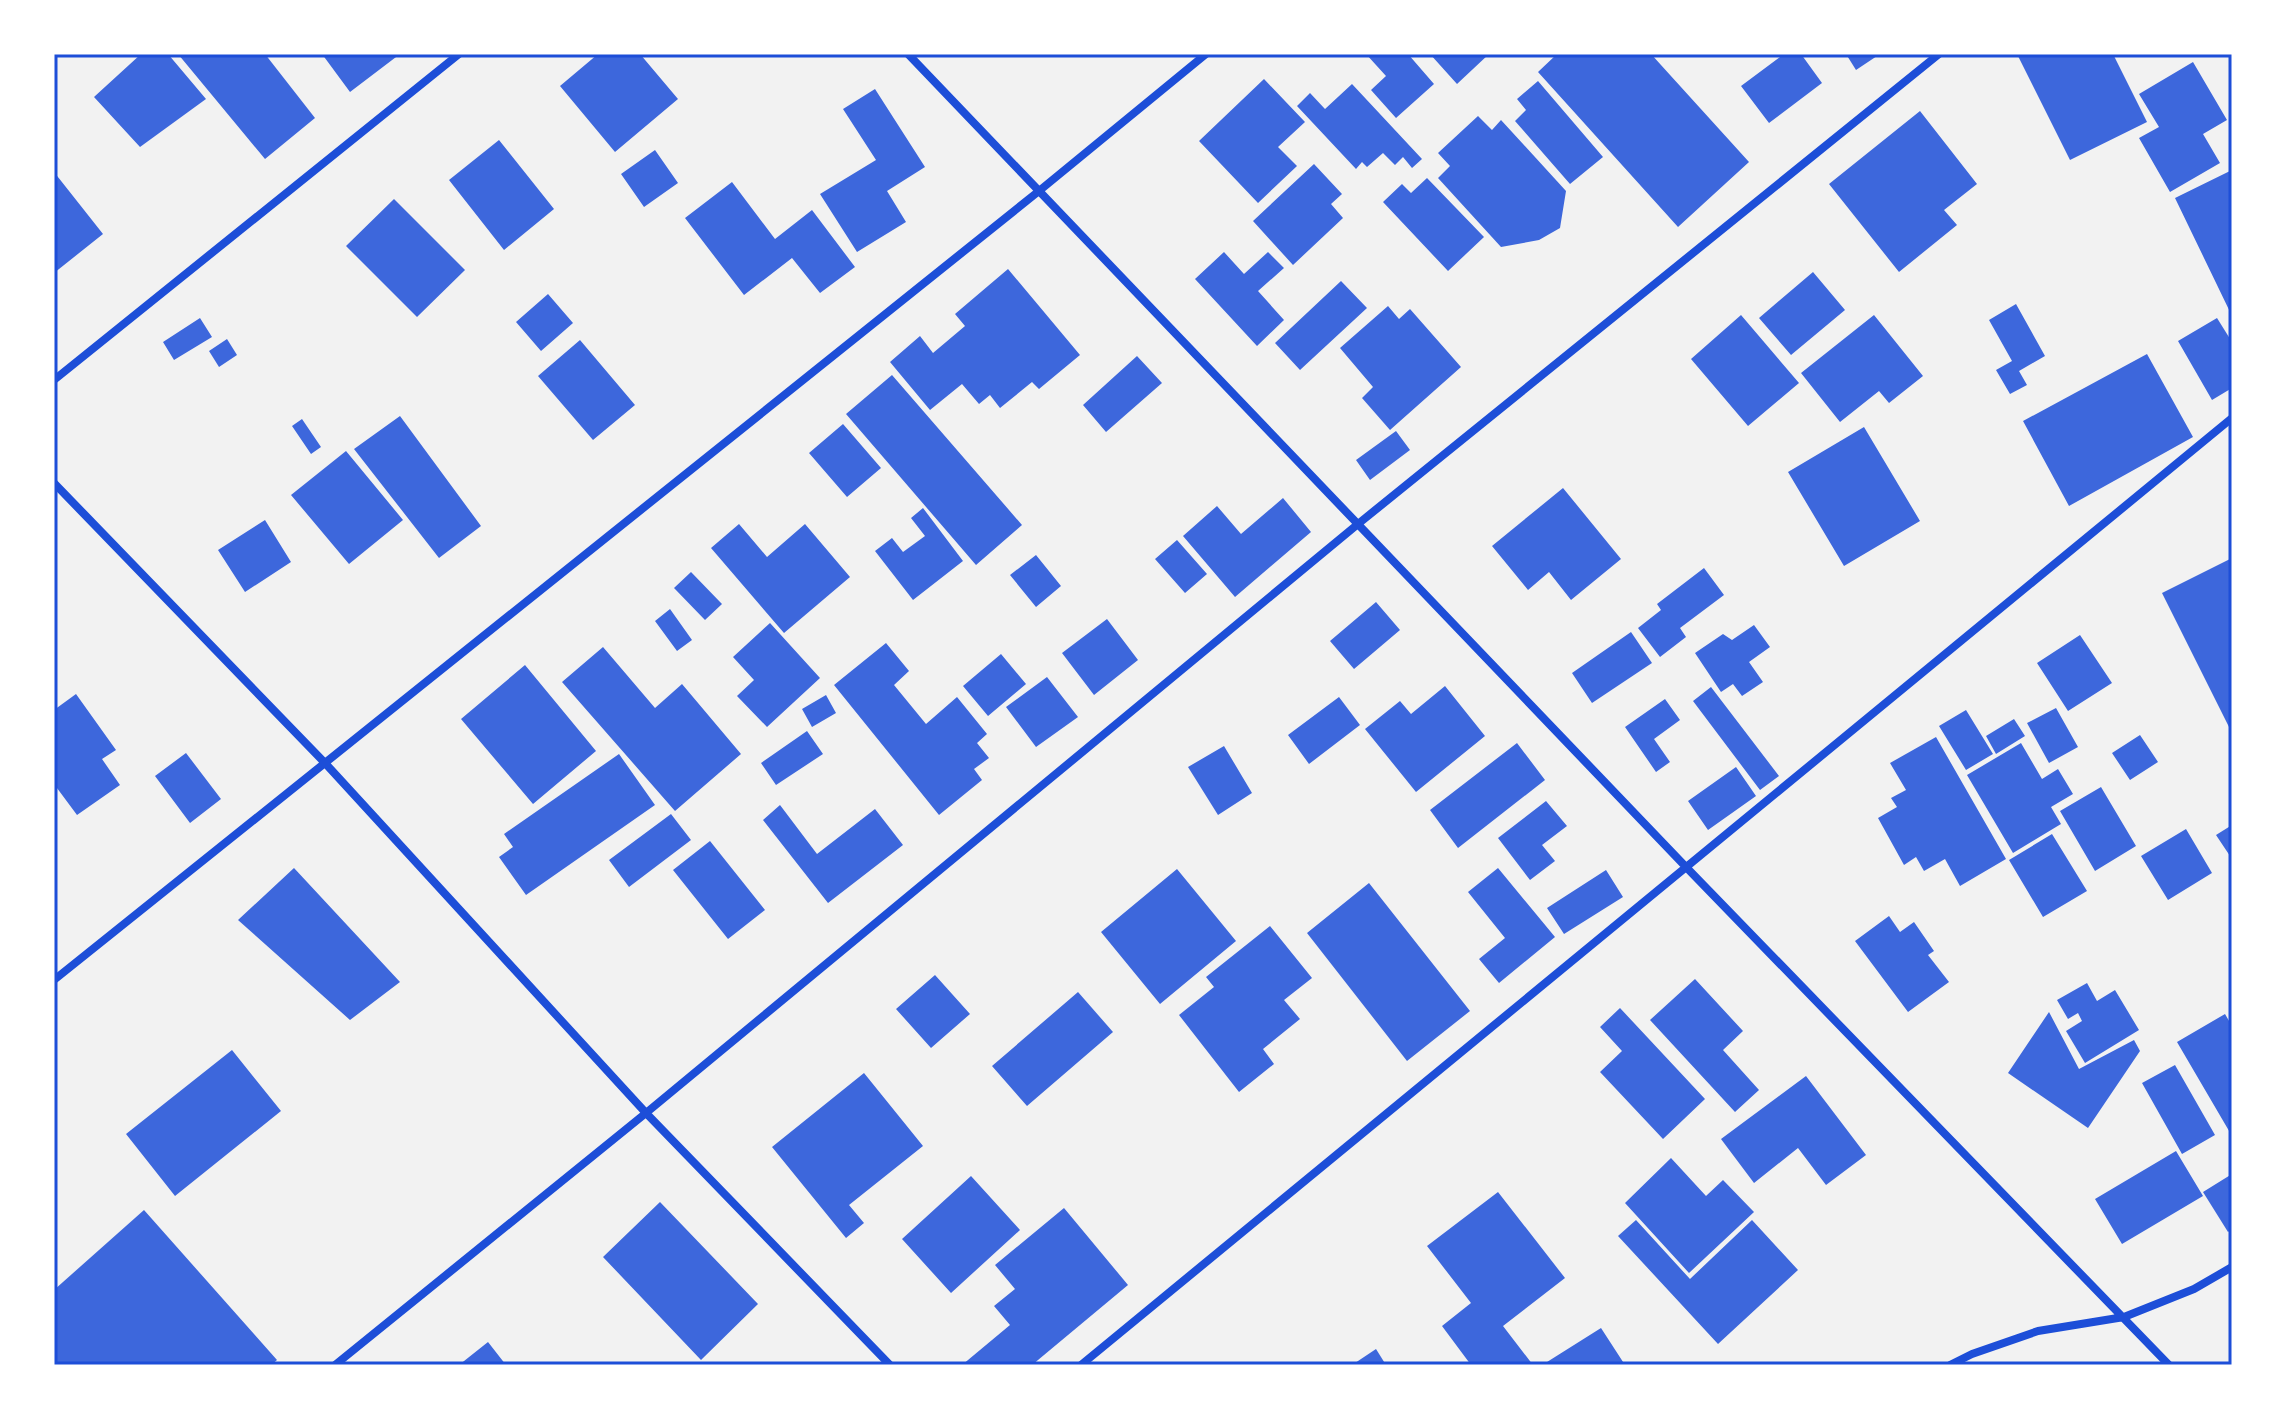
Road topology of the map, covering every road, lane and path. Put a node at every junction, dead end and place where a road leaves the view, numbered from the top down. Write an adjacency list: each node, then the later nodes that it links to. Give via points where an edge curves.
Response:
1 (459, 54): 6 (street)
2 (908, 54): 5 (street)
3 (1206, 54): 5 (street)
4 (1939, 54): 9 (street)
5 (1039, 191): 9 (street); 10 (street)
6 (54, 380)
7 (2232, 418): 11 (street)
8 (54, 483): 10 (street)
9 (1358, 524): 11 (street); 13 (street)
10 (325, 763): 12 (street); 13 (street)
11 (1686, 867): 15 (street); 18 (street)
12 (54, 980)
13 (646, 1113): 16 (street); 17 (street)
14 (2232, 1267): 15 (street)
15 (2124, 1317): 19 (street, via 2038,1331); 20 (street)
16 (335, 1365)
17 (890, 1365)
18 (1081, 1365)
19 (1950, 1365)
20 (2169, 1365)

